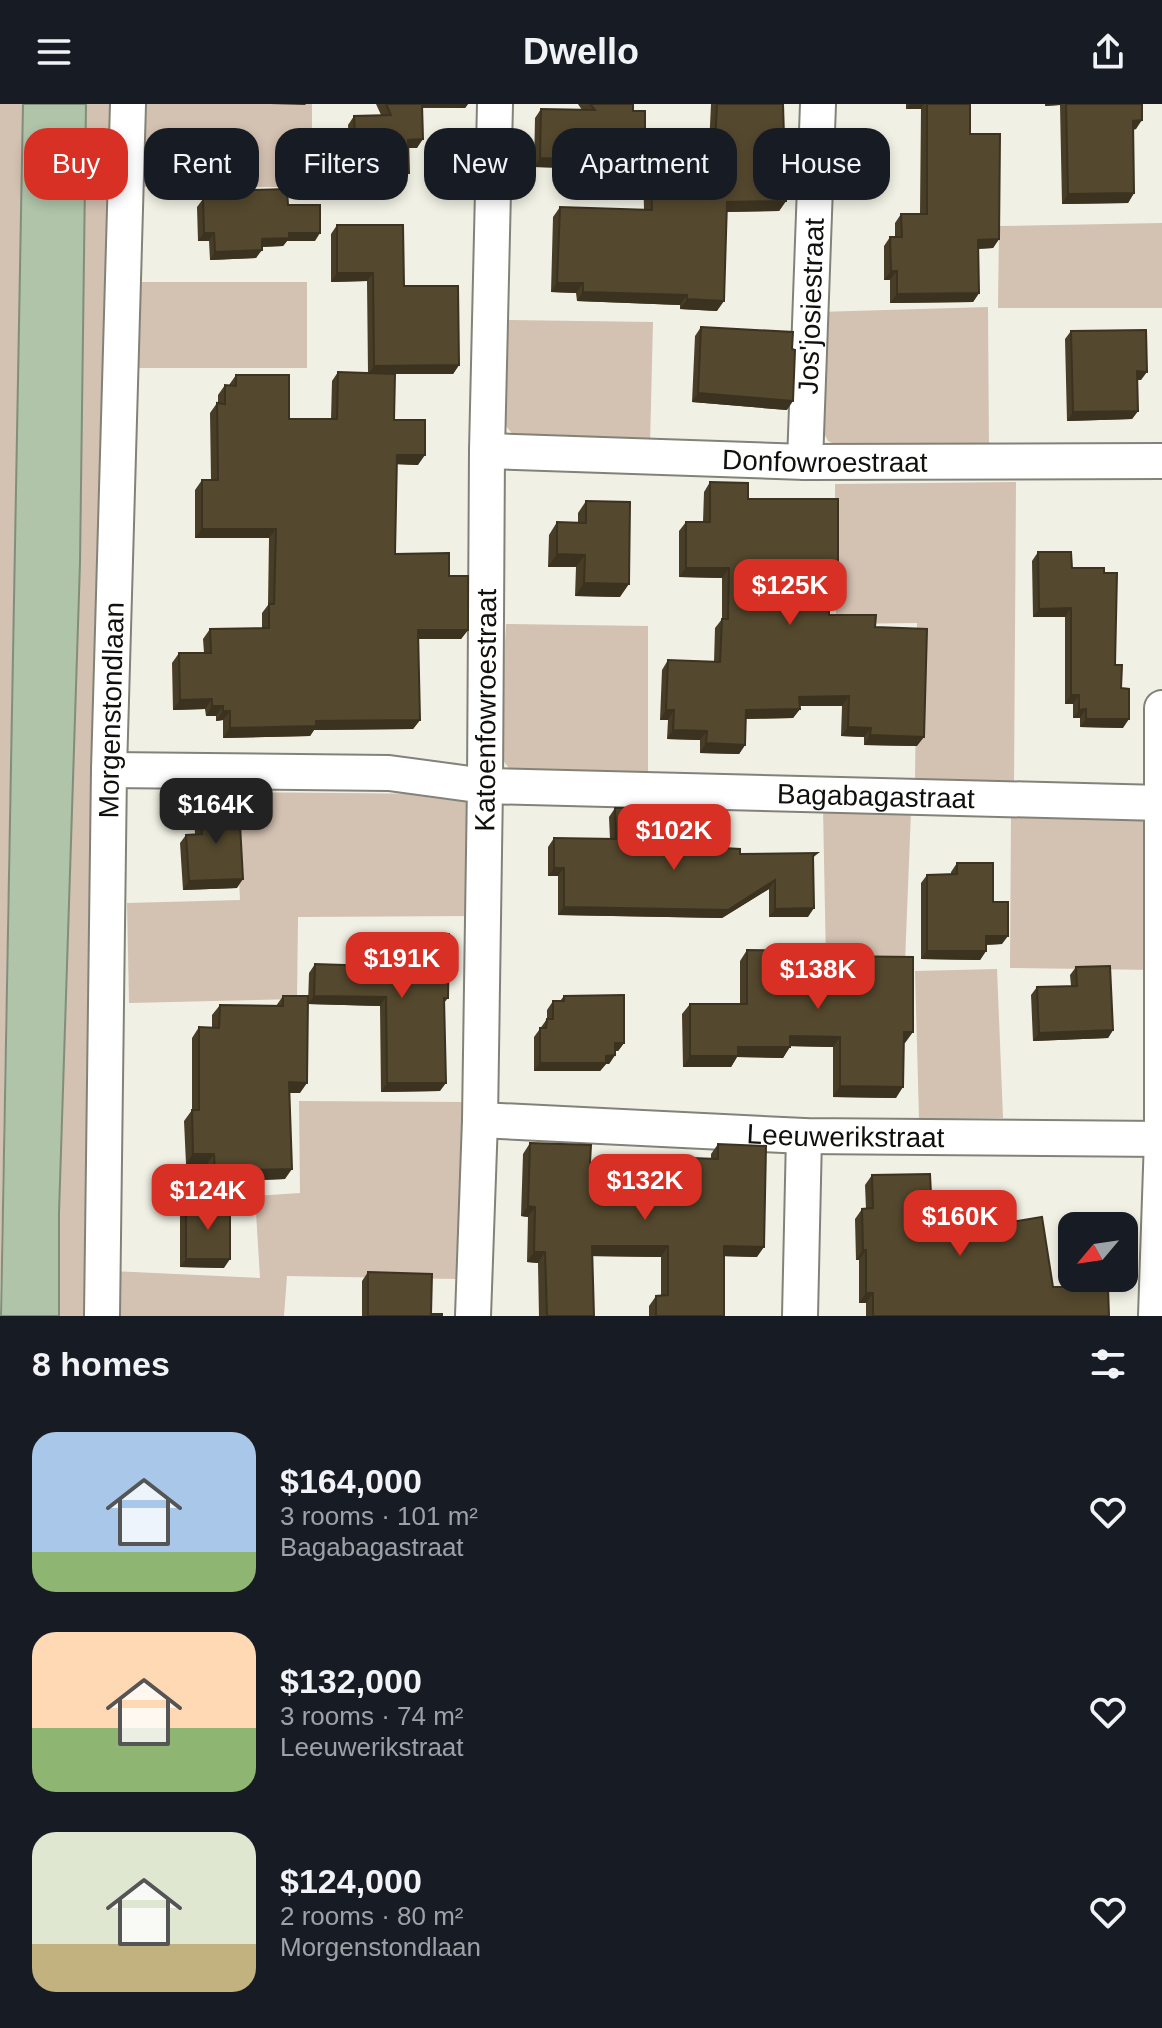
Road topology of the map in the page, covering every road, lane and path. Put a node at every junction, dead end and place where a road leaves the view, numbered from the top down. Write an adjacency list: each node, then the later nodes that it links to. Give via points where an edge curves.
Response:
1 (128, 104): 8 (street, Morgenstondlaan)
2 (495, 104): 4 (street, Katoenfowroestraat)
3 (818, 104): 6 (street, Jos'josiestraat)
4 (487, 451): 6 (street, Donfowroestraat); 9 (street, Katoenfowroestraat)
5 (1162, 461): 6 (street, Donfowroestraat)
6 (805, 462)
7 (1162, 708): 10 (street)
8 (109, 770): 9 (street, Bagabagastraat, via 389,773); 14 (street, Morgenstondlaan)
9 (485, 786): 10 (street, Bagabagastraat); 11 (street, Katoenfowroestraat)
10 (1161, 803): 13 (street)
11 (480, 1120): 12 (street, Leeuwerikstraat); 15 (street, Katoenfowroestraat)
12 (804, 1136): 13 (street, Leeuwerikstraat); 16 (street)
13 (1162, 1139): 17 (street)
14 (102, 1316)
15 (473, 1316)
16 (800, 1316)
17 (1156, 1316)

